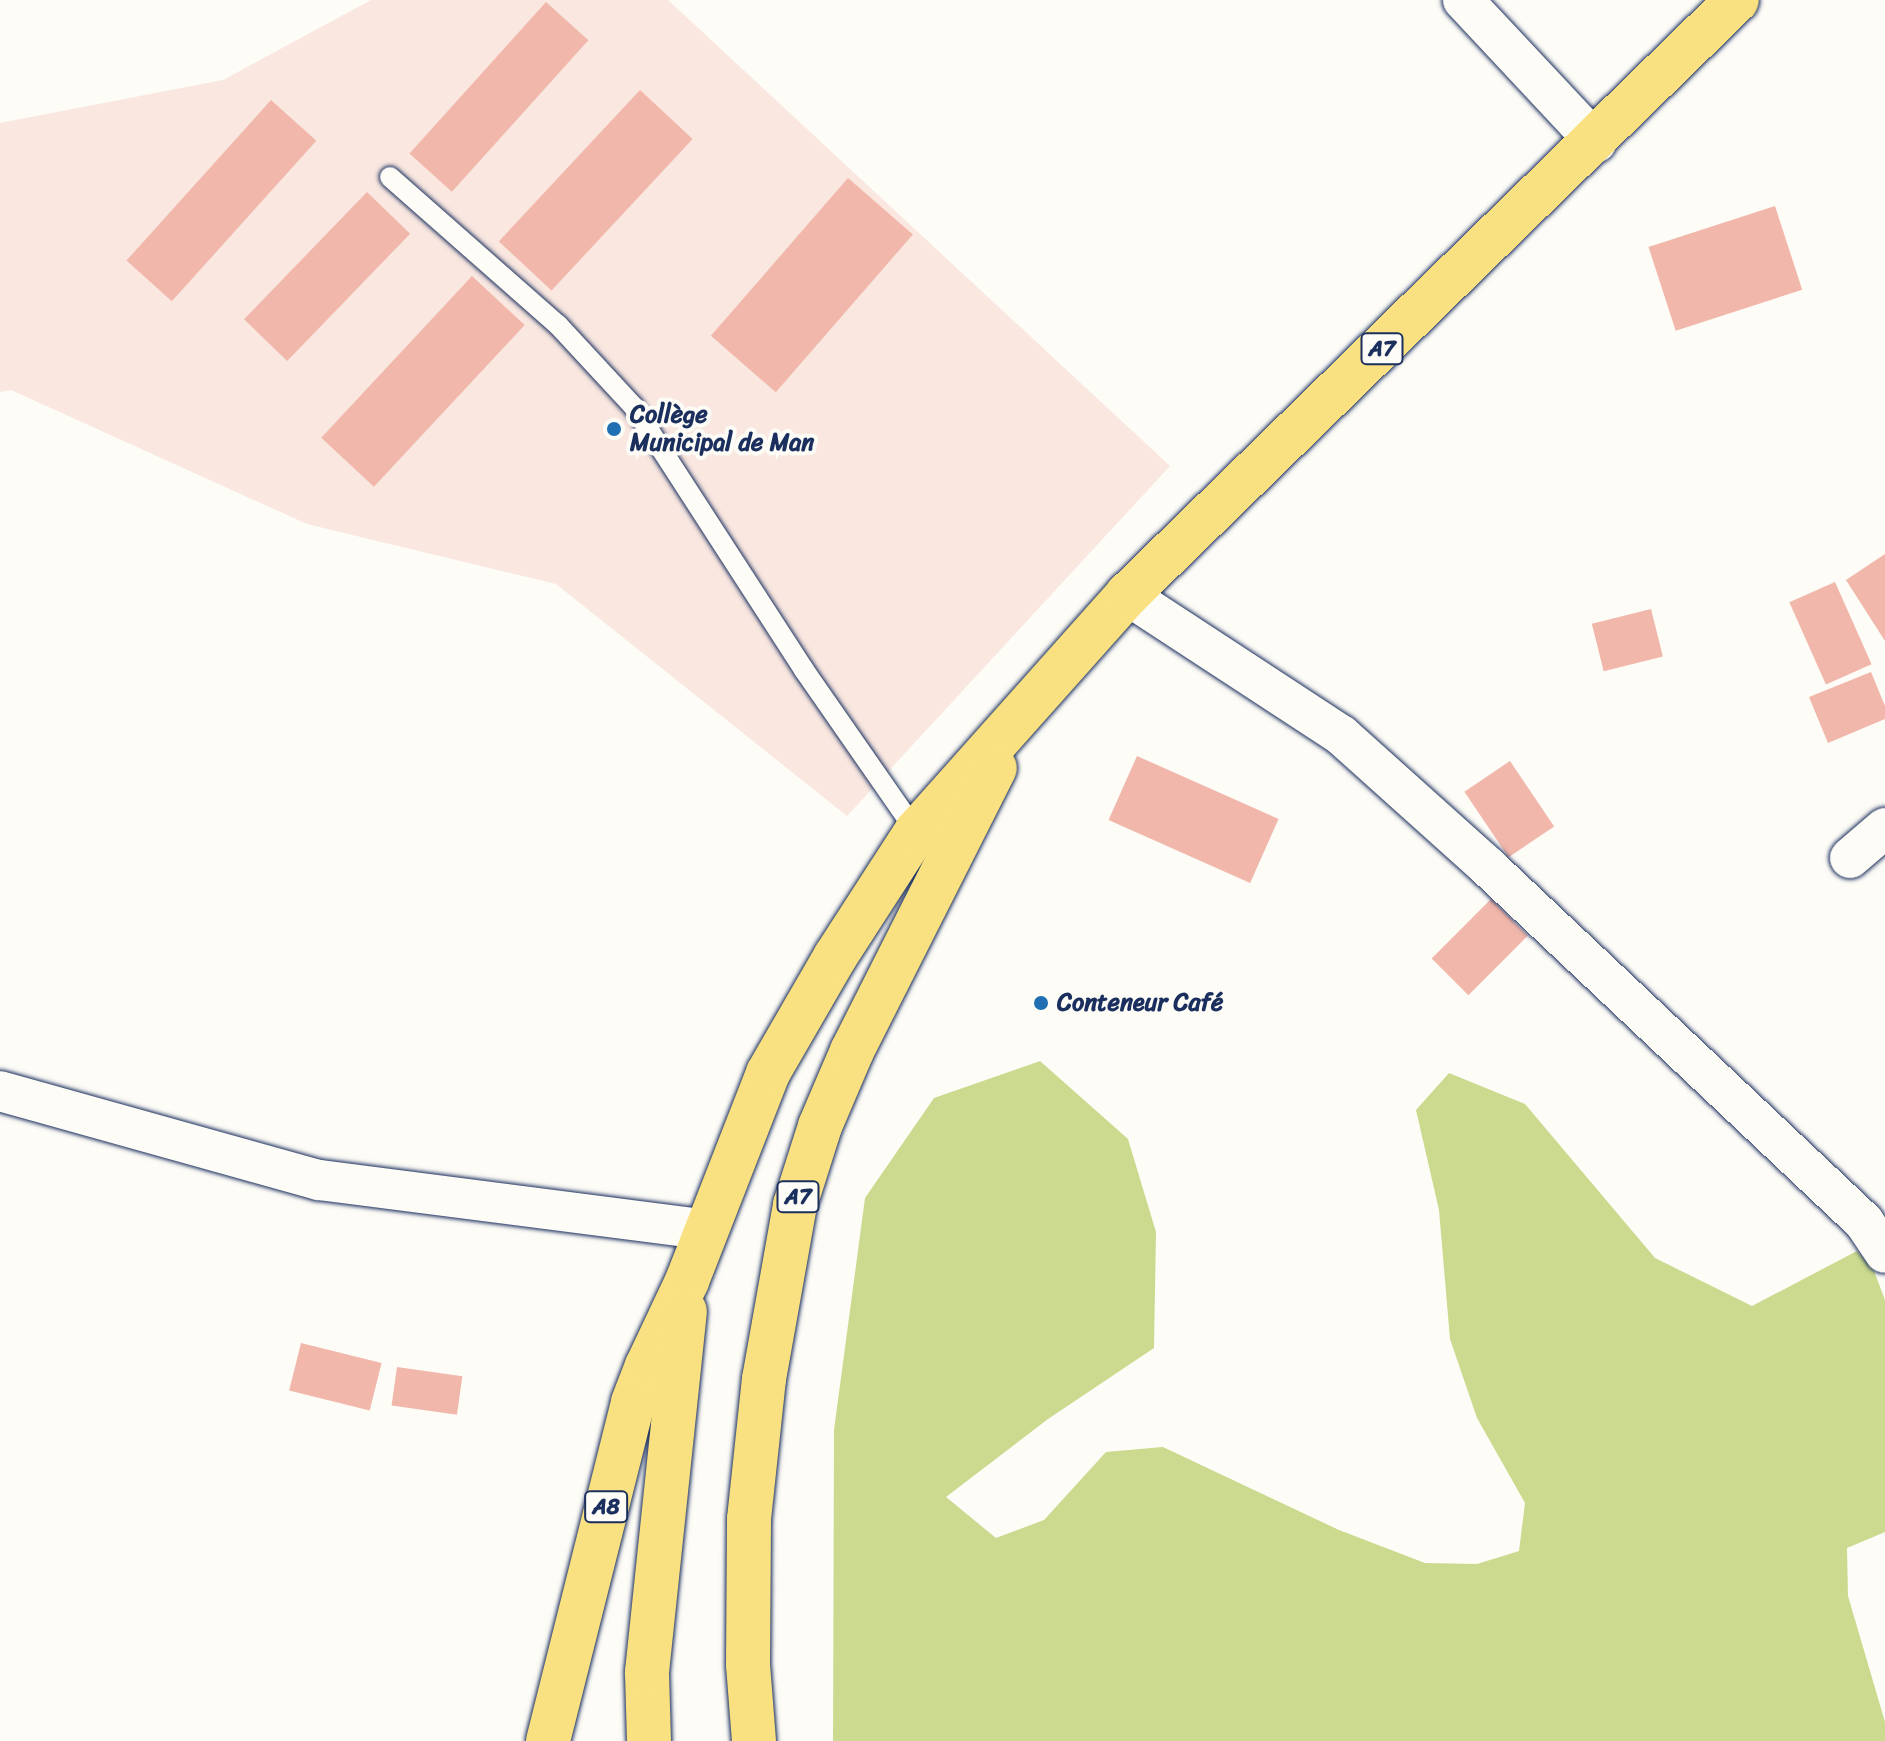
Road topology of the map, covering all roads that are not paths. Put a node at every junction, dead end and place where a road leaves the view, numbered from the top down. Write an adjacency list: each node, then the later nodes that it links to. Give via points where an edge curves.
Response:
1 (1463, 0): 3 (street)
2 (1737, 0): 3 (main road, A7)
3 (1596, 142): 5 (main road, A7)
4 (390, 177): 7 (lane, via 558,325 634,407 804,670)
5 (1127, 595): 7 (main road, A7, via 1030,702); 11 (street, via 1341,735 1864,1222)
6 (1885, 828): 8 (street)
7 (931, 847): 10 (main road, A7, via 835,957 768,1073); 15 (main road, A7, via 820,1126 795,1205 764,1379 749,1519 748,1664)
8 (1850, 858)
9 (0, 1091): 10 (street, via 319,1180)
10 (707, 1230): 12 (main road, A7)
11 (1885, 1253)
12 (687, 1281): 13 (main road, A8, via 633,1402); 14 (main road, A7, via 647,1672)
13 (548, 1741)
14 (649, 1741)
15 (754, 1741)

